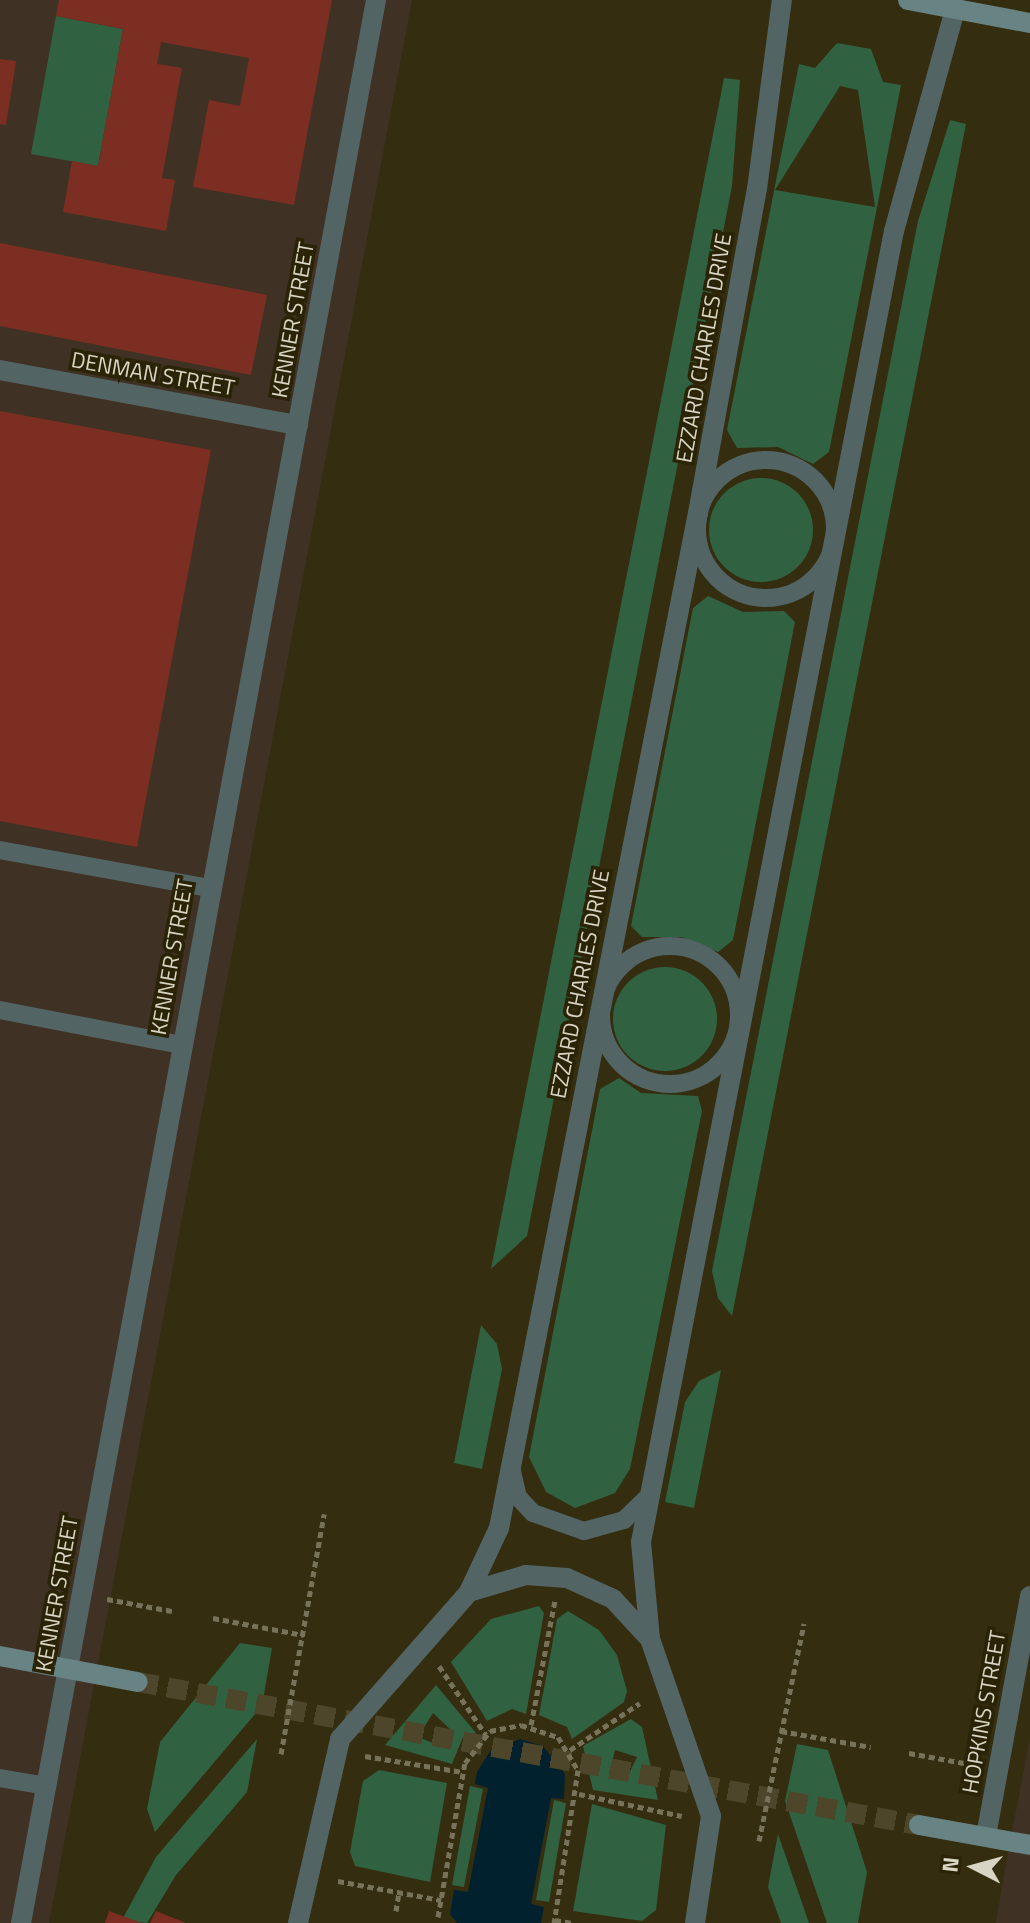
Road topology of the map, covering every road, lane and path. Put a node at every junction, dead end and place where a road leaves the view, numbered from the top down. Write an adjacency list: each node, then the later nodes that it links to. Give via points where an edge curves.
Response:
1 (376, 0): 7 (street, KENNER STREET)
2 (782, 0): 8 (street, EZZARD CHARLES DRIVE, via 757,189)
3 (908, 0): 4 (main road)
4 (956, 5): 5 (main road); 9 (street, via 894,231)
5 (1030, 23)
6 (0, 370): 7 (street, DENMAN STREET)
7 (298, 425): 11 (street, KENNER STREET)
8 (698, 513): 9 (lane, via 731,468 774,459 813,477 833,511); 9 (lane, via 701,554 713,574 755,598 808,585); 12 (street, EZZARD CHARLES DRIVE)
9 (835, 536): 14 (street)
10 (0, 850): 11 (lane)
11 (209, 888): 15 (street, KENNER STREET)
12 (602, 996): 14 (lane, via 631,957 674,945 714,961 728,978); 14 (lane, via 600,1019 615,1058 654,1083 708,1073 734,1042); 16 (street, EZZARD CHARLES DRIVE)
13 (0, 1010): 15 (lane)
14 (739, 1020): 17 (street)
15 (181, 1045): 20 (street, KENNER STREET)
16 (511, 1467): 17 (lane, via 518,1497 533,1513 584,1531 624,1520); 19 (street, EZZARD CHARLES DRIVE, via 499,1528)
17 (651, 1494): 27 (street, via 639,1572)
18 (324, 1514): 26 (path)
19 (469, 1592): 27 (street, via 526,1575 567,1578 613,1599); 58 (street, EZZARD CHARLES DRIVE, via 340,1739)
20 (82, 1594): 23 (path); 30 (street, KENNER STREET)
21 (1030, 1596): 41 (street, HOPKINS STREET)
22 (555, 1598): 33 (path)
23 (172, 1611)
24 (213, 1618): 26 (path)
25 (804, 1624): 34 (path)
26 (303, 1635): 39 (path)
27 (650, 1639): 60 (street, via 711,1816)
28 (0, 1656): 30 (main road)
29 (439, 1666): 35 (path)
30 (68, 1670): 31 (main road); 44 (street, KENNER STREET)
31 (138, 1682)
32 (640, 1703): 37 (path)
33 (531, 1725): 35 (path); 37 (path)
34 (781, 1731): 36 (path); 49 (path)
35 (486, 1735): 42 (path)
36 (871, 1747)
37 (570, 1750): 45 (path)
38 (909, 1753): 41 (path)
39 (281, 1754)
40 (365, 1756): 42 (path)
41 (998, 1769): 48 (street, HOPKINS STREET)
42 (463, 1772): 53 (path)
43 (0, 1778): 44 (lane)
44 (47, 1786): 57 (street, KENNER STREET)
45 (579, 1794): 46 (path); 56 (path)
46 (682, 1816)
47 (919, 1825): 48 (main road)
48 (986, 1836): 50 (main road)
49 (759, 1841)
50 (1030, 1845)
51 (338, 1881): 52 (path)
52 (399, 1892): 53 (path); 54 (path)
53 (441, 1900): 55 (path)
54 (396, 1911)
55 (438, 1917)
56 (555, 1921): 59 (path)
57 (21, 1923)
58 (298, 1923)
59 (572, 1923)
60 (695, 1923)

